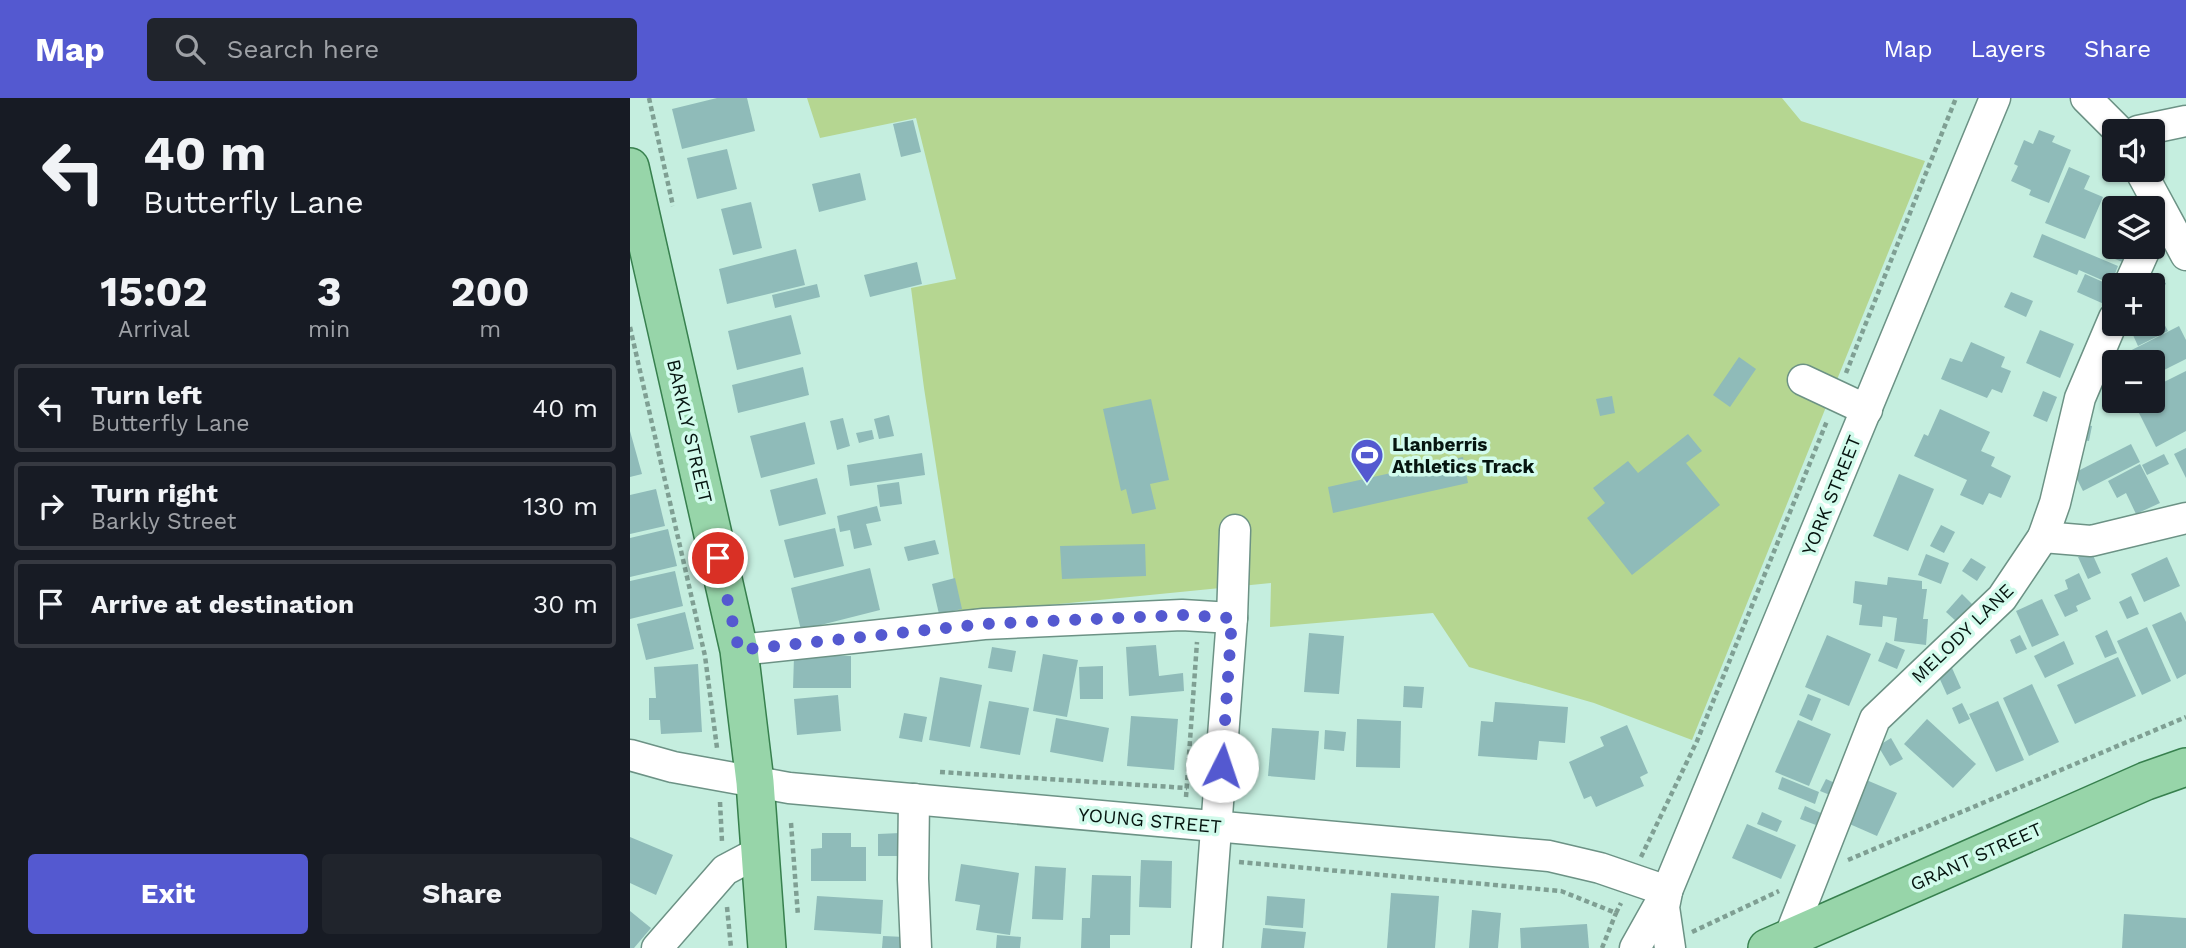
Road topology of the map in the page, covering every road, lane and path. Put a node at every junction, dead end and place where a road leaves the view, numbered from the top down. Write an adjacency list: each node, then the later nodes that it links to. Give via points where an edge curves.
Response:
1 (649, 98): 9 (path)
2 (1956, 98): 15 (path)
3 (1995, 98): 16 (street, YORK STREET)
4 (2085, 98): 5 (street)
5 (2107, 119)
6 (2186, 121): 7 (street)
7 (2165, 125)
8 (630, 167): 9 (main road, BARKLY STREET)
9 (648, 214): 22 (main road, BARKLY STREET)
10 (2165, 231): 11 (street)
11 (2186, 255)
12 (630, 327): 24 (path, via 705,656)
13 (2106, 336): 19 (street, MELODY LANE, via 2080,398)
14 (1803, 380): 15 (street)
15 (1837, 396): 16 (street); 33 (path, via 1697,741)
16 (1867, 410): 35 (street, YORK STREET)
17 (2186, 518): 19 (street, via 2091,541)
18 (1235, 530): 21 (street)
19 (2043, 537): 34 (street, MELODY LANE, via 2002,598 1875,719)
20 (1199, 615): 21 (street); 22 (street, via 949,627); 27 (path, via 1187,788)
21 (1232, 618): 31 (street)
22 (739, 650): 28 (main road, BARKLY STREET)
23 (2186, 717): 34 (path)
24 (717, 751)
25 (630, 755): 28 (street, YOUNG STREET)
26 (2186, 767): 39 (main road, GRANT STREET)
27 (939, 772)
28 (755, 782): 29 (street, YOUNG STREET); 32 (main road, BARKLY STREET)
29 (914, 799): 31 (street, YOUNG STREET); 42 (street)
30 (790, 818): 37 (path)
31 (1216, 826): 35 (street, YOUNG STREET, via 1549,856); 43 (street)
32 (760, 852): 40 (street, via 724,870); 41 (main road, BARKLY STREET)
33 (1641, 857)
34 (1813, 876): 38 (path); 39 (street, MELODY LANE)
35 (1667, 891): 45 (street, YORK STREET); 46 (street, YORK STREET, via 1664,907)
36 (1616, 913): 44 (path)
37 (798, 921)
38 (1695, 930)
39 (1778, 943)
40 (657, 948)
41 (767, 948)
42 (916, 948)
43 (1207, 948)
44 (1602, 948)
45 (1635, 948)
46 (1670, 948)

